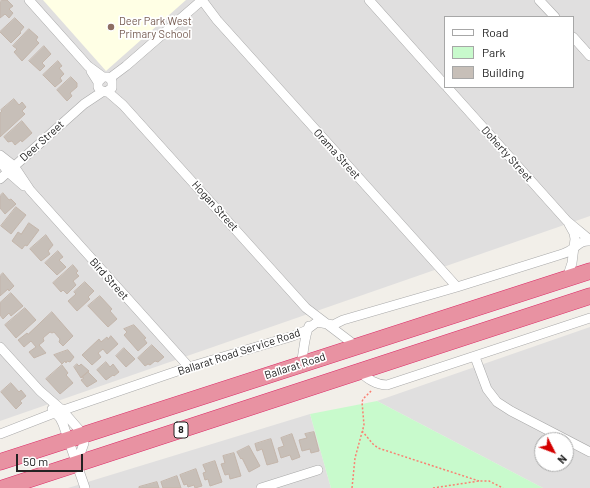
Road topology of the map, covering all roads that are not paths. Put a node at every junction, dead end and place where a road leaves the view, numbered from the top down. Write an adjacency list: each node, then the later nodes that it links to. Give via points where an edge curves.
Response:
1 (29, 0): 9 (street, Hogan Street)
2 (369, 0): 8 (street)
3 (539, 0): 5 (street)
4 (200, 2): 9 (street, Deer Street); 20 (street, Orama Street)
5 (554, 16)
6 (574, 38): 7 (street)
7 (590, 56)
8 (444, 84)
9 (106, 85): 13 (street, Deer Street); 22 (street, Hogan Street)
10 (448, 88): 15 (street, Doherty Street)
11 (0, 155): 13 (street, Bird Street)
12 (0, 160): 13 (street, Bird Street)
13 (11, 169): 14 (street, Deer Street); 30 (street, Bird Street)
14 (0, 179)
15 (567, 221): 16 (street, Doherty Street); 17 (street, Doherty Street, via 575,236)
16 (590, 241): 17 (street, Ballarat Road Service Road, via 577,244)
17 (573, 248): 19 (street, Doherty Street); 20 (street, Ballarat Road Service Road, via 559,255)
18 (590, 271): 19 (highway, Ballarat Road / 8)
19 (567, 278): 26 (highway, Ballarat Road / 8)
20 (457, 287): 24 (street, Ballarat Road Service Road, via 333,325)
21 (590, 296): 31 (highway, 8)
22 (306, 308): 24 (street, Hogan Street); 25 (street, via 310,321)
23 (590, 318): 28 (street)
24 (326, 324): 25 (street, Ballarat Road Service Road, via 315,322); 26 (street, Hogan Street)
25 (308, 329): 29 (street); 30 (street, Ballarat Road Service Road)
26 (356, 346): 29 (highway, Ballarat Road / 8)
27 (0, 347): 32 (street)
28 (475, 356): 31 (street, via 388,385 377,384); 35 (street, via 487,390 497,402)
29 (301, 364): 34 (highway, Ballarat Road / 8)
30 (189, 367): 32 (street, Ballarat Road Service Road)
31 (360, 372): 37 (highway, 8)
32 (58, 412): 33 (street, Ballarat Road Service Road); 34 (street); 34 (street)
33 (0, 434)
34 (75, 437): 36 (highway, Ballarat Road / 8); 37 (street); 37 (street, via 84,443)
35 (590, 452)
36 (0, 462): 39 (highway)
37 (78, 464): 39 (highway, 8); 40 (street)
38 (318, 470): 41 (street)
39 (6, 487)
40 (85, 488)
41 (261, 488)

